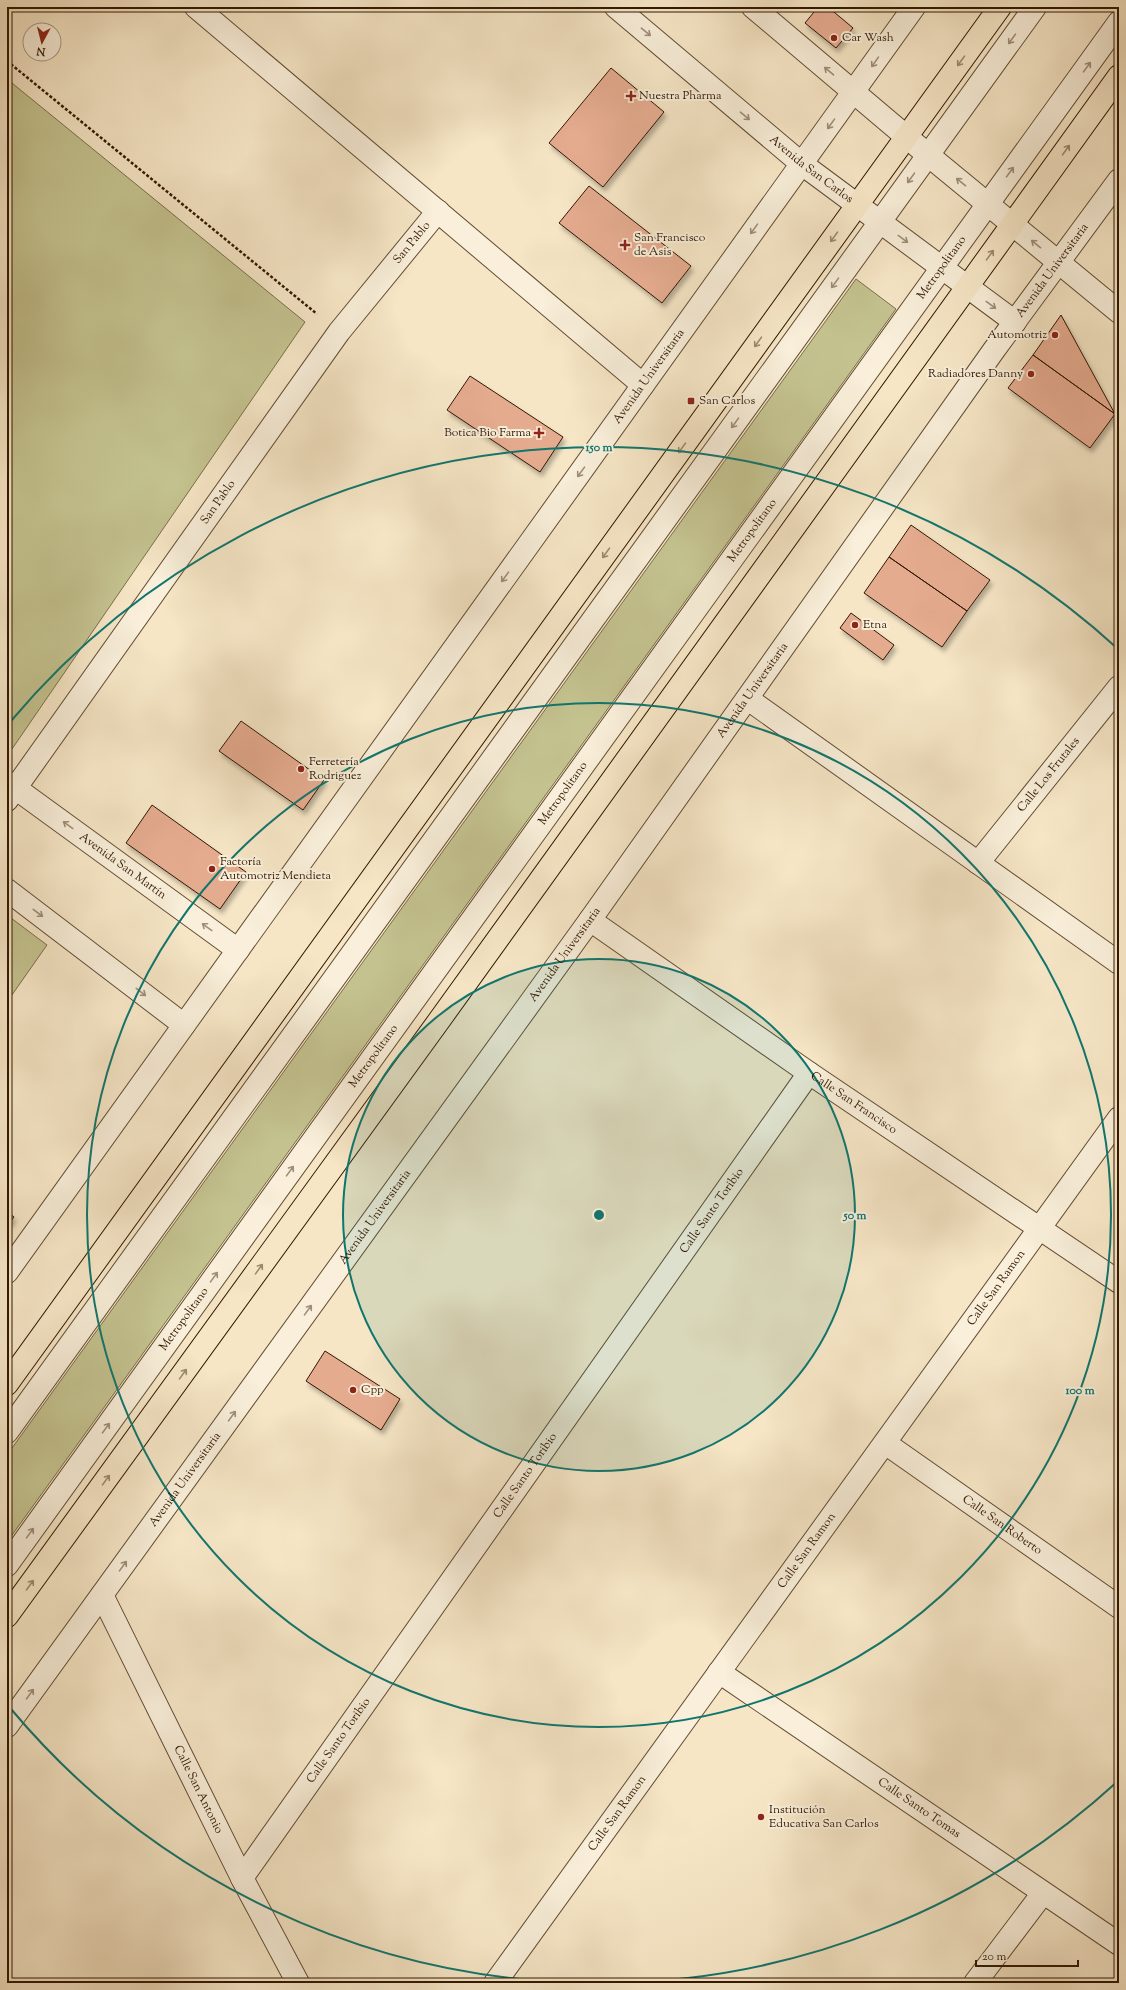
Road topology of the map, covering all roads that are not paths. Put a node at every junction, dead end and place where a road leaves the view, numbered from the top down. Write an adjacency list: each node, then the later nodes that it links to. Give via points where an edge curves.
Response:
1 (196, 7): 16 (street)
2 (616, 7): 12 (street, Avenida San Carlos, one-way to 12)
3 (753, 7): 9 (street, one-way to 3)
4 (914, 7): 9 (street, Avenida Universitaria, one-way to 9)
5 (1000, 7): 10 (main road, one-way to 10)
6 (1035, 7): 11 (street, one-way to 11)
7 (1119, 22): 14 (street, Metropolitano, one-way to 7)
8 (1119, 76): 18 (main road, one-way to 8)
9 (853, 92): 10 (street); 12 (street, Avenida Universitaria, one-way to 12)
10 (906, 137): 11 (street); 15 (main road)
11 (928, 155): 14 (street, one-way to 11); 17 (street, one-way to 17)
12 (802, 164): 15 (street, Avenida San Carlos); 24 (street, Avenida Universitaria, one-way to 24)
13 (1119, 180): 19 (street, Avenida Universitaria)
14 (988, 204): 18 (street); 20 (street, Metropolitano)
15 (857, 205): 17 (street, Avenida San Carlos); 39 (main road, one-way to 39)
16 (438, 211): 24 (street); 27 (street, San Pablo, via 339,332)
17 (880, 222): 20 (street, Avenida San Carlos, one-way to 20); 40 (street, one-way to 40)
18 (1012, 225): 19 (street, one-way to 18); 21 (main road, one-way to 18)
19 (1059, 263): 22 (street); 23 (street, Avenida Universitaria)
20 (941, 268): 21 (street, Avenida San Carlos); 42 (street, Metropolitano, one-way to 20)
21 (967, 287): 23 (street, Avenida San Carlos, one-way to 23); 45 (main road, one-way to 21)
22 (1119, 312)
23 (1014, 322): 26 (street, Avenida Universitaria)
24 (643, 385): 31 (street, Avenida Universitaria, one-way to 31)
25 (1119, 687): 28 (street, Calle Los Frutales)
26 (748, 699): 28 (street); 30 (street, Avenida Universitaria)
27 (10, 790): 31 (street, Avenida San Martín, one-way to 27)
28 (978, 863): 32 (street)
29 (7, 890): 33 (street, one-way to 33)
30 (590, 920): 34 (street, Calle San Francisco); 43 (street, Avenida Universitaria, one-way to 30)
31 (238, 950): 33 (street, Avenida Universitaria)
32 (1119, 963)
33 (184, 1025): 37 (street, Avenida Universitaria)
34 (809, 1073): 36 (street, Calle San Francisco); 48 (street, Calle Santo Toribio)
35 (1119, 1118): 36 (street, Calle San Ramon)
36 (1039, 1228): 38 (street, Calle San Francisco); 41 (street, Calle San Ramon)
37 (7, 1272)
38 (1119, 1282)
39 (7, 1384)
40 (7, 1432)
41 (885, 1443): 44 (street, Calle San Roberto); 46 (street, Calle San Ramon)
42 (7, 1565)
43 (102, 1594): 47 (street, Avenida Universitaria, one-way to 43); 48 (street, Calle San Antonio)
44 (1119, 1607)
45 (7, 1616)
46 (720, 1672): 49 (street, Calle Santo Tomas); 52 (street, Calle San Ramon)
47 (7, 1726)
48 (242, 1878): 51 (street, Calle San Antonio)
49 (1043, 1893): 50 (street, Calle Santo Tomas); 53 (street)
50 (1119, 1944)
51 (298, 1983)
52 (495, 1983)
53 (975, 1983)

